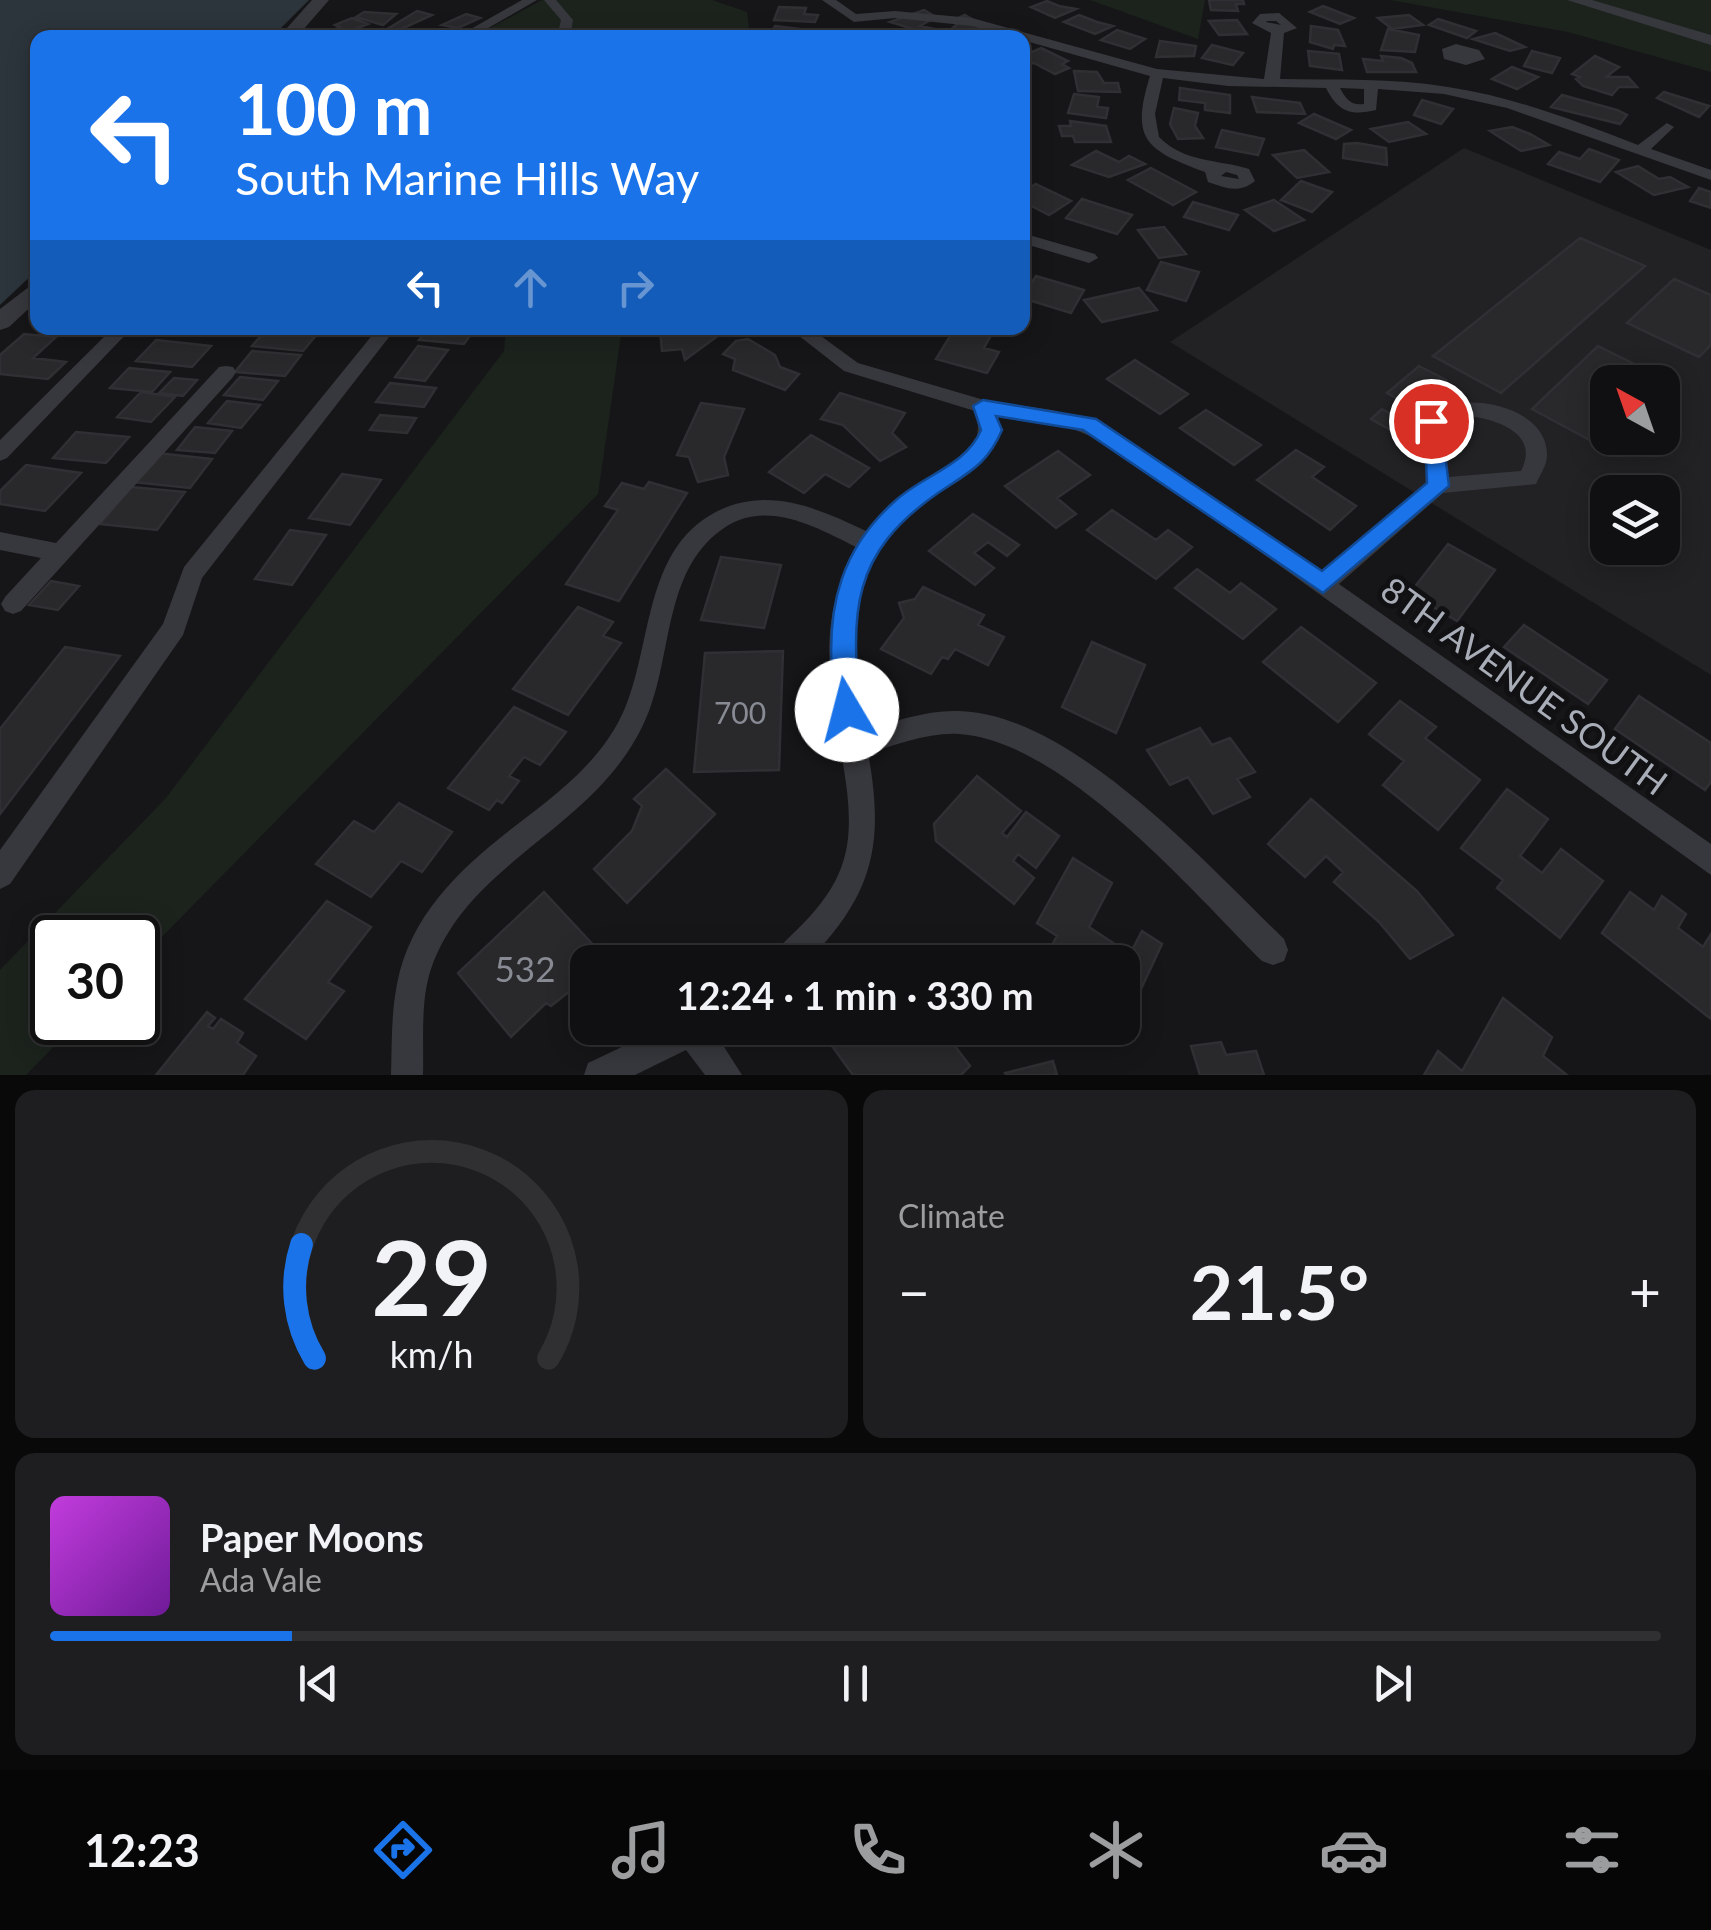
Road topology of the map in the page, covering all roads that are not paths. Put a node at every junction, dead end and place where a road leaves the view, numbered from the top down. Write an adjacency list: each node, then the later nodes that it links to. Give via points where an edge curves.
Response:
1 (322, 0): 8 (street)
2 (531, 0): 9 (street)
3 (550, 0): 10 (street, via 567,20)
4 (828, 0): 6 (street, via 851,22 892,4)
5 (1575, 0): 12 (street)
6 (955, 2)
7 (992, 9): 14 (street)
8 (294, 30)
9 (476, 30)
10 (565, 30)
11 (1278, 30): 15 (street)
12 (1711, 40)
13 (1461, 60): 18 (street)
14 (1158, 74): 15 (street); 21 (street, via 1143,122 1149,135)
15 (1272, 82): 16 (street)
16 (1331, 84): 17 (street); 17 (street, via 1340,102 1361,110 1373,103)
17 (1370, 85): 18 (street)
18 (1447, 90): 20 (street)
19 (1668, 128): 20 (street)
20 (1641, 150): 22 (street)
21 (1213, 170)
22 (1711, 174)
23 (1030, 240): 24 (street)
24 (1090, 258)
25 (30, 294): 26 (street)
26 (0, 322)
27 (116, 335): 32 (street)
28 (381, 335): 41 (street, via 192,574 174,628)
29 (808, 335): 31 (street, 8TH AVENUE SOUTH, via 851,367)
30 (226, 372): 36 (street)
31 (983, 406): 35 (street, via 992,430 982,453 904,506); 37 (street, 8TH AVENUE SOUTH, via 1088,424)
32 (0, 453)
33 (1438, 486): 33 (street, via 1431,421 1446,410 1476,407 1510,419 1540,452 1528,478); 37 (street)
34 (0, 541): 36 (street)
35 (869, 543): 39 (street, via 840,627); 46 (street, via 804,512 772,507 736,512 698,538 670,583 638,710 619,750 582,792 489,860 434,924 416,965)
36 (58, 552): 38 (street)
37 (1323, 584): 40 (street, 8TH AVENUE SOUTH)
38 (13, 604)
39 (853, 744): 42 (street, via 864,852 852,885); 43 (street, via 959,722 1030,738 1094,784)
40 (1711, 861)
41 (0, 874)
42 (802, 945)
43 (1273, 950)
44 (661, 1045): 47 (street)
45 (705, 1045): 48 (street)
46 (408, 1075)
47 (600, 1075)
48 (726, 1075)

